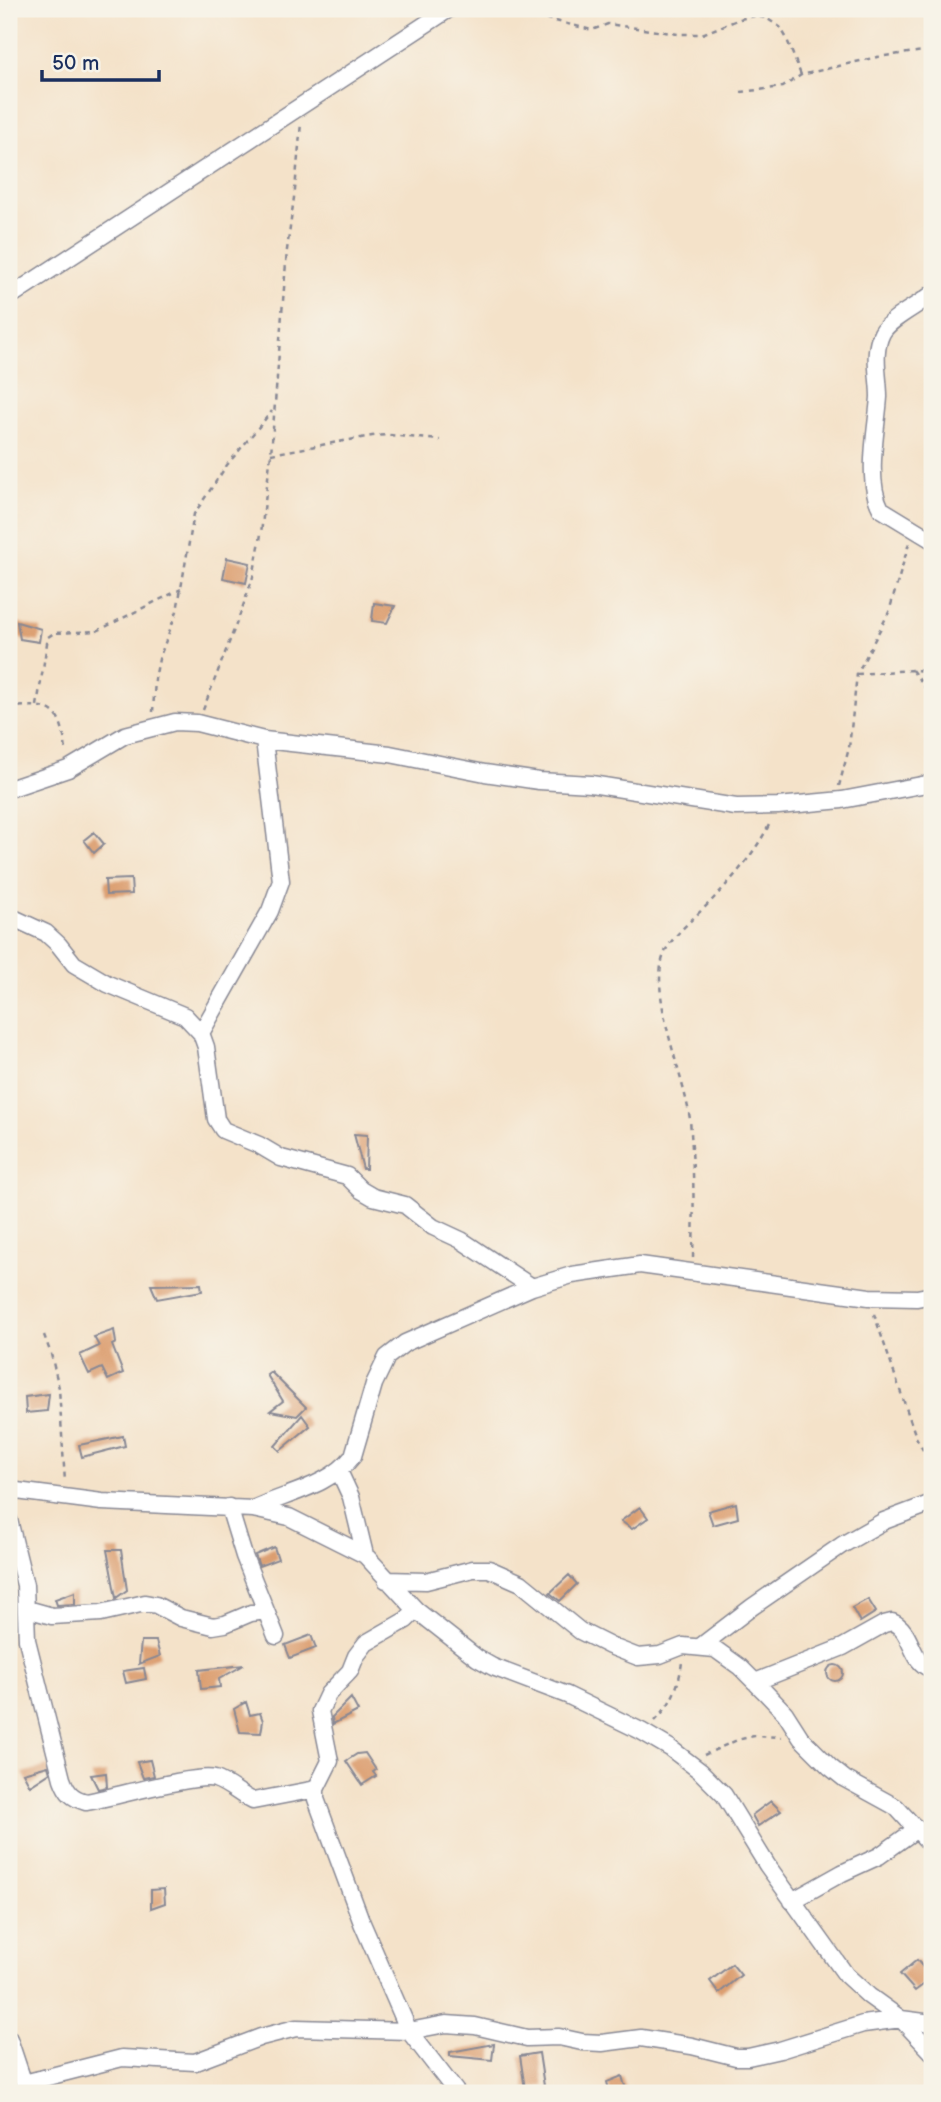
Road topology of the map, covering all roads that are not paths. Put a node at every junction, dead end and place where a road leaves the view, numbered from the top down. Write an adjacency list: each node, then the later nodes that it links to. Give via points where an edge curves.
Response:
1 (449, 9): 3 (street)
2 (932, 294): 4 (street, via 891,321 880,336 873,440 881,509)
3 (9, 297)
4 (932, 540)
5 (264, 740): 6 (street, via 390,754 485,773 736,807 842,800); 7 (street, via 197,723 154,726 125,735 68,769); 9 (street, via 281,881 270,911)
6 (932, 783)
7 (9, 789)
8 (9, 916): 9 (street, via 46,933 74,964 108,984 185,1016)
9 (201, 1033): 10 (street, via 216,1119 223,1130 281,1158 347,1176 373,1197 405,1205)
10 (532, 1287): 11 (street, via 572,1275 640,1265 869,1297); 12 (street, via 405,1343 387,1357 374,1384 353,1456)
11 (932, 1295)
12 (339, 1471): 16 (street, via 326,1481); 18 (street, via 351,1497)
13 (9, 1490): 15 (street, via 66,1499)
14 (932, 1503): 24 (street, via 884,1521 842,1545)
15 (229, 1507): 16 (street); 22 (street)
16 (253, 1509): 18 (street, via 289,1517)
17 (9, 1520): 20 (street)
18 (365, 1555): 19 (street)
19 (386, 1580): 21 (street); 24 (street, via 426,1581 489,1569 520,1583 580,1631 638,1657)
20 (27, 1609): 22 (street, via 52,1616 101,1613 145,1603 213,1626); 27 (street, via 32,1665 65,1789 74,1799 94,1801 205,1778 214,1778 253,1801)
21 (416, 1610): 27 (street, via 366,1643 350,1671 328,1694 320,1711 330,1761); 30 (street, via 477,1658 641,1731 700,1771 724,1795)
22 (266, 1611): 23 (street)
23 (276, 1636)
24 (701, 1646): 26 (street, via 715,1649)
25 (932, 1670): 26 (street, via 922,1665 902,1629 892,1622)
26 (755, 1682): 28 (street, via 785,1713 801,1738 845,1779 896,1807)
27 (316, 1789): 33 (street, via 362,1923)
28 (918, 1828): 29 (street); 30 (street, via 879,1856)
29 (932, 1846)
30 (792, 1901): 31 (street, via 846,1975)
31 (901, 2019): 32 (street); 33 (street, via 863,2024 748,2057 641,2038 602,2043 527,2038 456,2024); 35 (street)
32 (932, 2023)
33 (409, 2031): 36 (street, via 296,2028 195,2062 122,2058); 37 (street)
34 (9, 2039): 36 (street)
35 (932, 2052)
36 (26, 2088)
37 (457, 2093)

